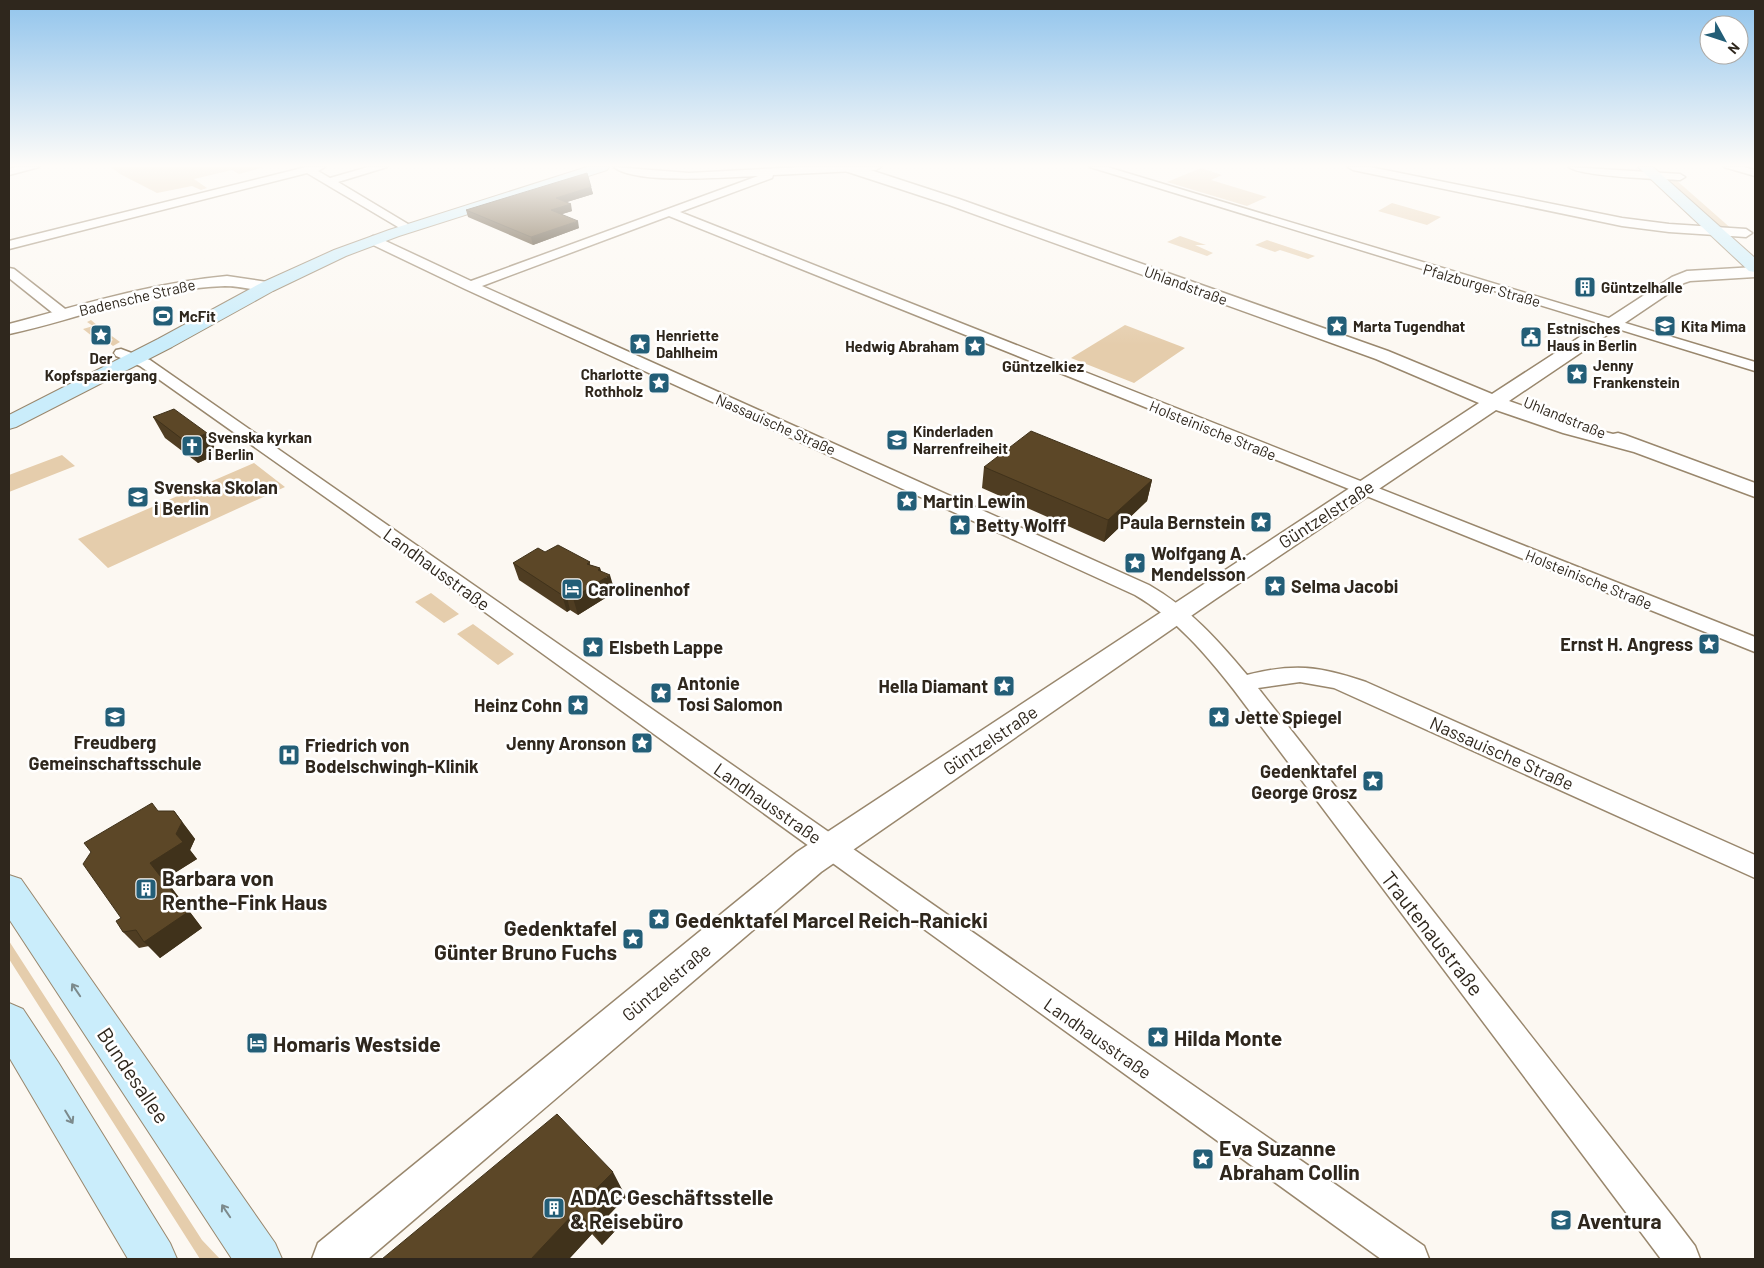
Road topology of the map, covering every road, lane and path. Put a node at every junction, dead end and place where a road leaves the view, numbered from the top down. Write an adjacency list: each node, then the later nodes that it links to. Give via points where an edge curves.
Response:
1 (85, 226): 14 (street)
2 (395, 226): 17 (main road, via 341,244)
3 (416, 226): 13 (main road)
4 (635, 226): 18 (street)
5 (704, 226): 27 (street, Holsteinische Straße)
6 (1022, 226): 24 (street, Uhlandstraße)
7 (1291, 226): 20 (street, Pfalzburger Straße)
8 (1666, 226): 11 (street)
9 (1711, 226): 11 (main road)
10 (1738, 226): 12 (main road)
11 (1716, 231): 12 (street); 15 (main road)
12 (1750, 237)
13 (373, 240): 17 (main road); 18 (street, Nassauische Straße)
14 (9, 245)
15 (1754, 266): 20 (street, Güntzelstraße, via 1687,276)
16 (9, 272): 19 (street)
17 (260, 286): 19 (street, Badensche Straße, via 218,281 193,284); 22 (main road)
18 (470, 286): 29 (street, Nassauische Straße, via 1144,591)
19 (64, 314): 21 (street, Badensche Straße)
20 (1612, 323): 23 (street, Pfalzburger Straße); 24 (street, Güntzelstraße)
21 (9, 329)
22 (128, 355): 25 (main road); 26 (main road); 32 (street, Landhausstraße, via 146,363)
23 (1755, 367)
24 (1500, 398): 27 (street, Güntzelstraße); 28 (street, Uhlandstraße, via 1570,430 1634,446)
25 (9, 407)
26 (9, 423)
27 (1364, 489): 29 (street, Güntzelstraße); 30 (street, Holsteinische Straße)
28 (1755, 490)
29 (1177, 613): 31 (street, Trautenaustraße, via 1206,640); 32 (street, Güntzelstraße)
30 (1755, 645)
31 (1242, 684): 33 (street, Nassauische Straße, via 1280,674 1304,673 1334,679); 40 (street, Trautenaustraße)
32 (830, 848): 38 (street, Güntzelstraße, via 809,862); 39 (street, Landhausstraße)
33 (1755, 867)
34 (9, 890): 37 (main road, Bundesallee, one-way to 34)
35 (9, 1022): 36 (main road, one-way to 36)
36 (154, 1259)
37 (259, 1259)
38 (334, 1259)
39 (1411, 1259)
40 (1682, 1259)

